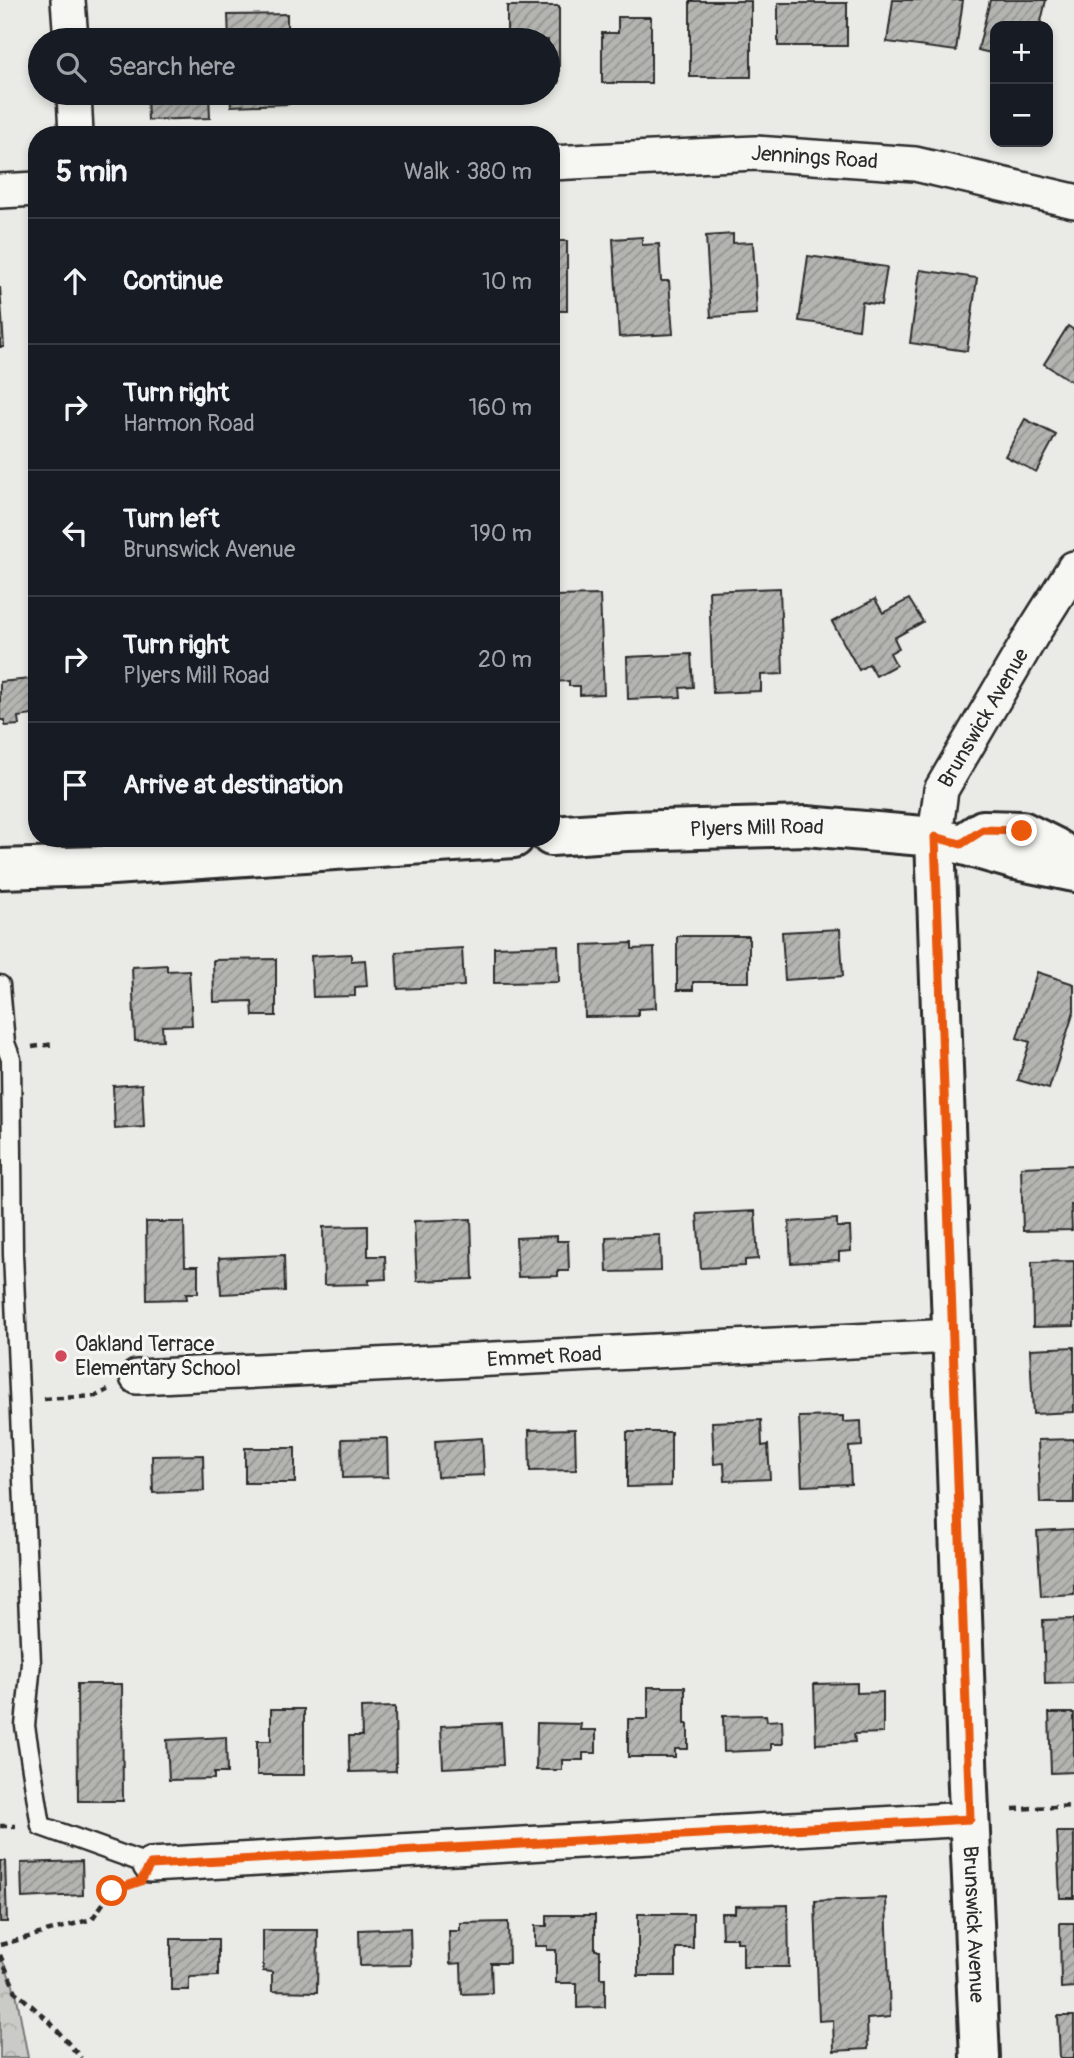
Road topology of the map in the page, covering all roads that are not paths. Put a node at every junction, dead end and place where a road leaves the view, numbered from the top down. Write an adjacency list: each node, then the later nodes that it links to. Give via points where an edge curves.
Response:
1 (68, 0): 2 (street)
2 (70, 28)
3 (75, 105): 4 (street)
4 (76, 126)
5 (560, 163): 8 (street, Jennings Road, via 755,153 915,164)
6 (28, 189): 7 (street)
7 (0, 191)
8 (1074, 201)
9 (1074, 568): 11 (street, Brunswick Avenue, via 941,790)
10 (560, 835): 11 (street, Plyers Mill Road, via 806,826)
11 (948, 841): 13 (street, Plyers Mill Road, via 983,830 1022,831); 15 (street, Plyers Mill Road); 18 (street, Brunswick Avenue)
12 (380, 847): 14 (street)
13 (1074, 860)
14 (0, 869)
15 (1074, 872)
16 (0, 985): 17 (lane)
17 (2, 1043): 21 (lane, via 11,1059 13,1254 31,1663 24,1726 41,1826)
18 (952, 1336): 19 (street, Emmet Road); 20 (street, Brunswick Avenue)
19 (137, 1377)
20 (970, 1819): 21 (street); 22 (street, Brunswick Avenue)
21 (150, 1865)
22 (981, 2058)

